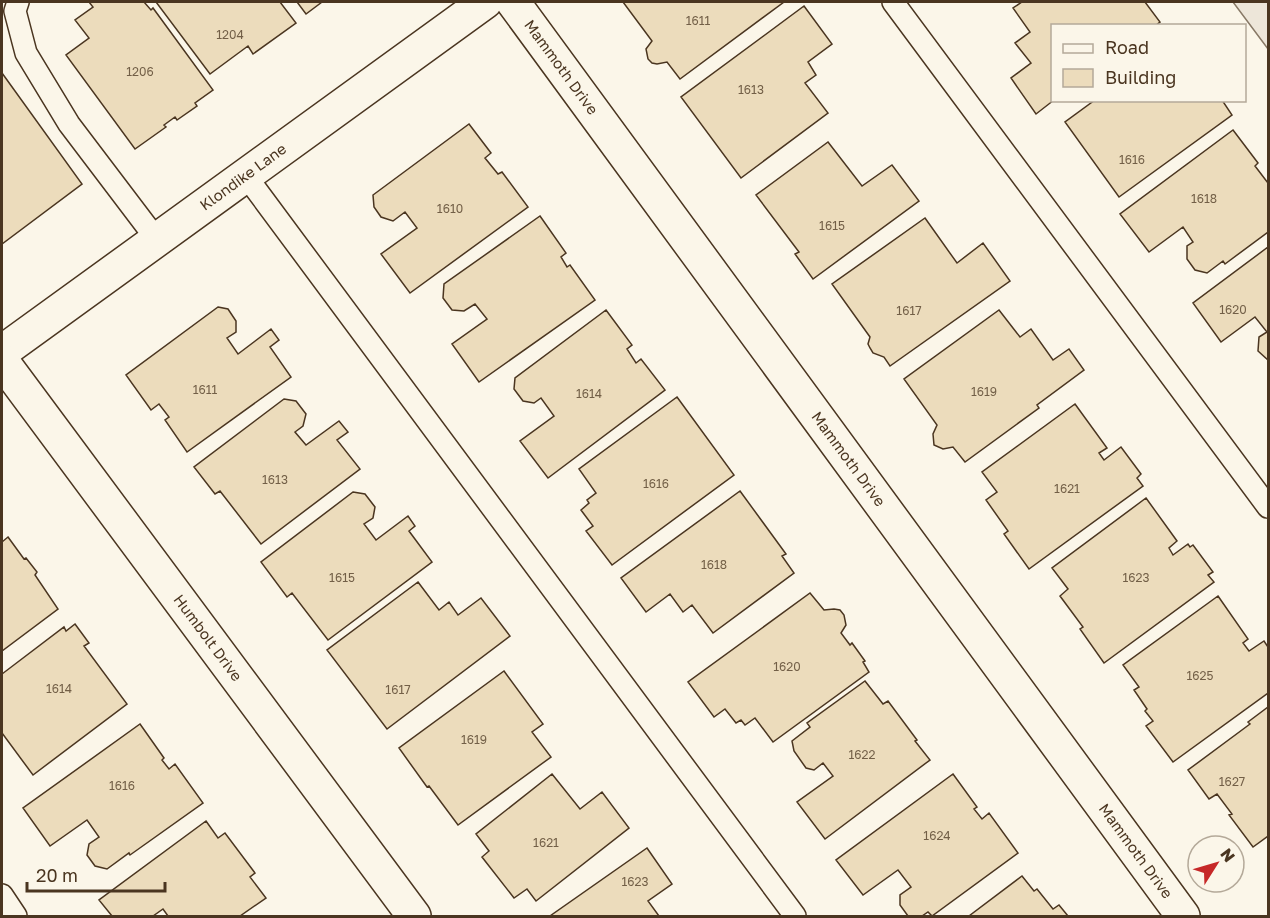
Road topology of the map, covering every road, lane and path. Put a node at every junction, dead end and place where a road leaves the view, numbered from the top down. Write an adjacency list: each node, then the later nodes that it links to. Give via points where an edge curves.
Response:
1 (18, 2): 6 (lane, via 15,11 26,53 69,124)
2 (485, 2): 5 (street, Klondike Lane)
3 (513, 2): 14 (street, Mammoth Drive)
4 (893, 2): 9 (lane)
5 (246, 176): 6 (street, Klondike Lane); 13 (lane)
6 (158, 240): 7 (street, Klondike Lane)
7 (2, 352)
8 (2, 361): 12 (street, Humbolt Drive)
9 (1269, 507)
10 (2, 895): 11 (lane)
11 (16, 916)
12 (414, 916)
13 (795, 916)
14 (1183, 916)

